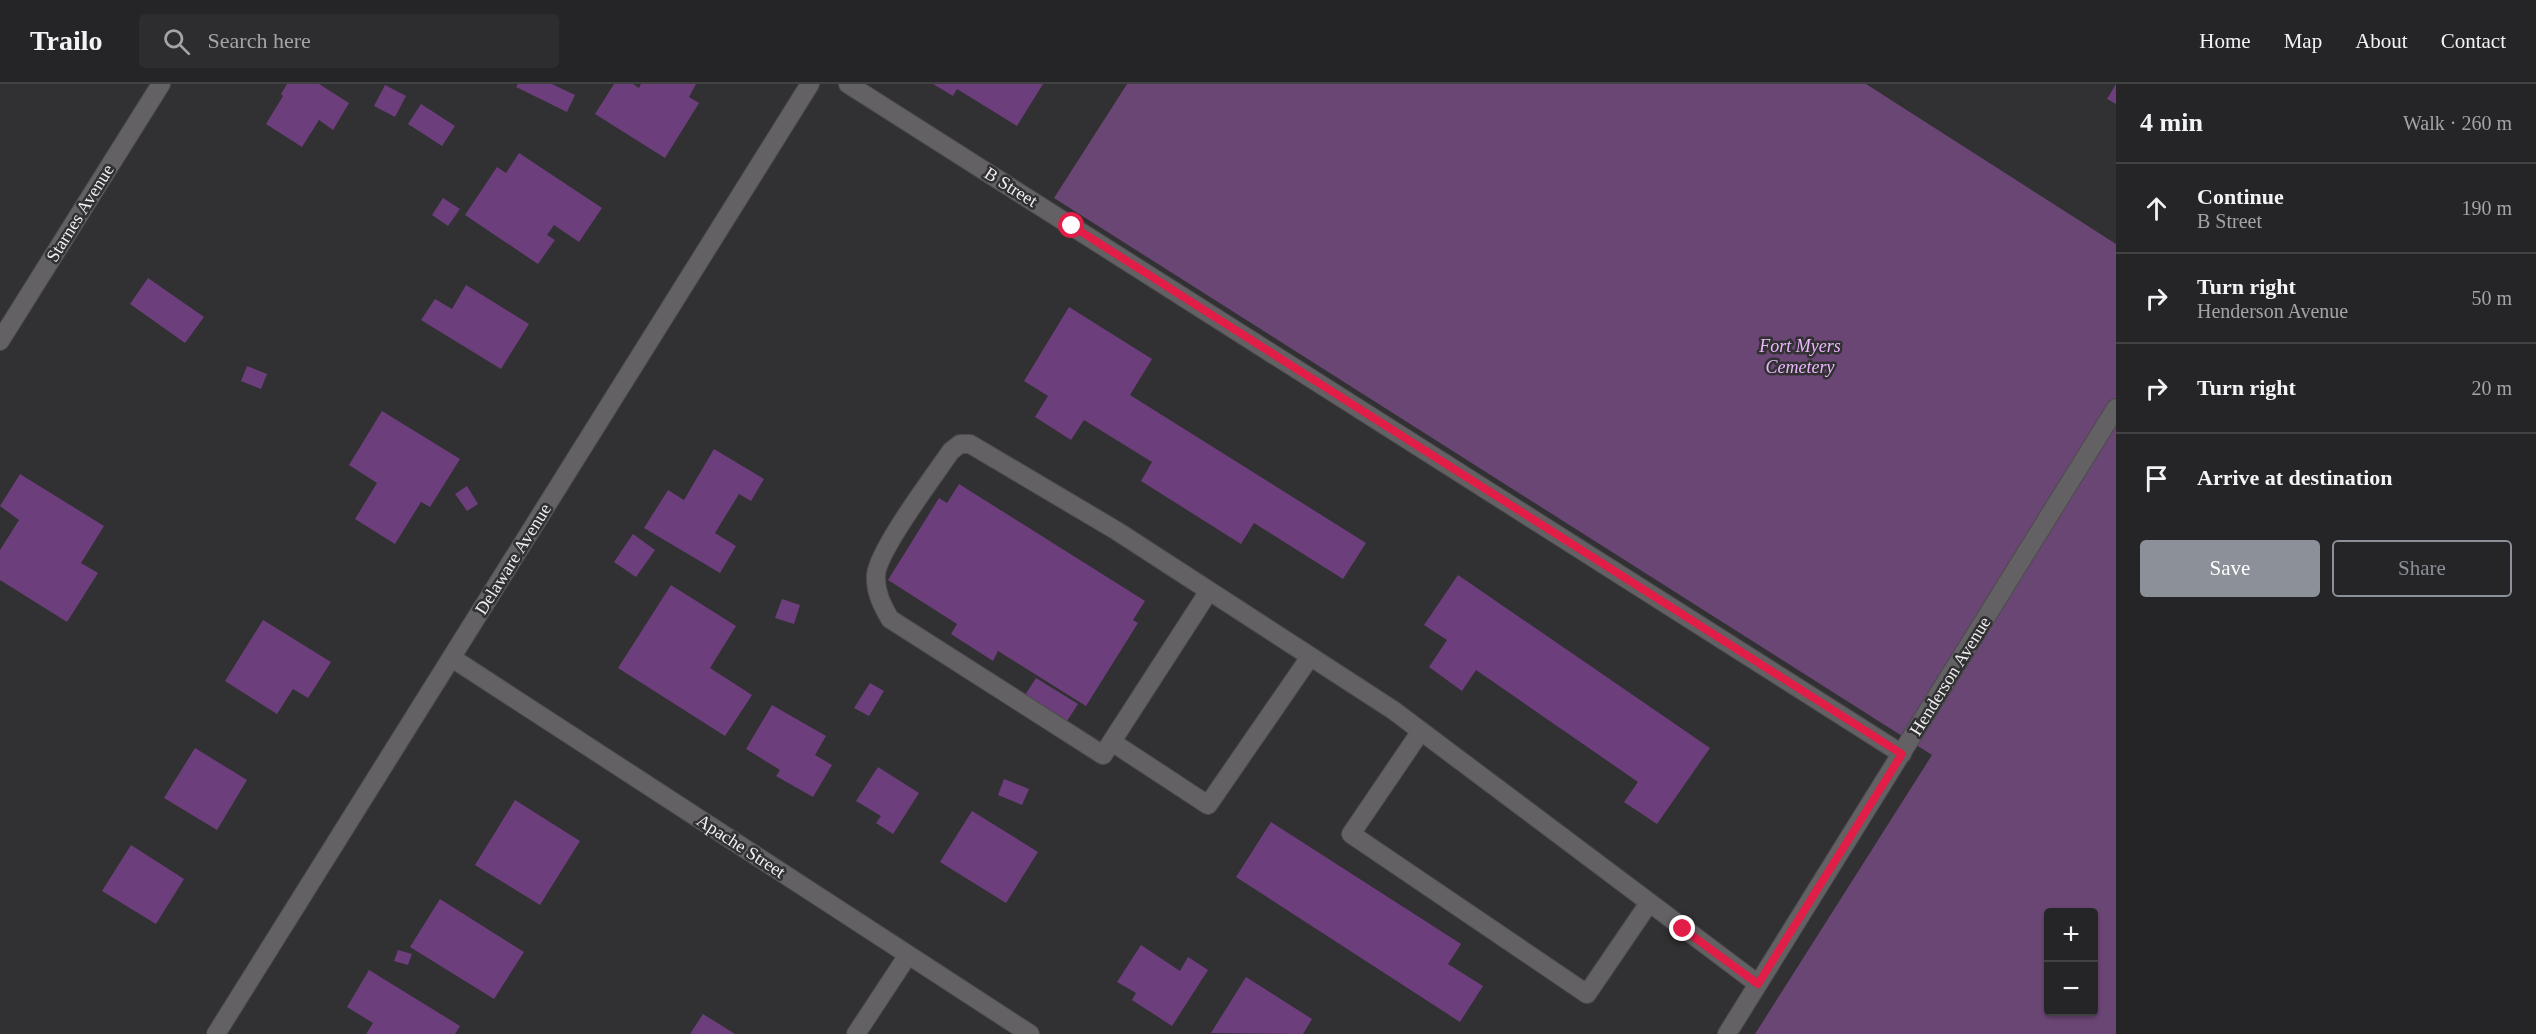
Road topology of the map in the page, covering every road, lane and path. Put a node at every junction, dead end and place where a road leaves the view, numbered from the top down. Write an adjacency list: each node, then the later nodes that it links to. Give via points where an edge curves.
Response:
1 (160, 84): 4 (street, Starnes Avenue)
2 (810, 84): 8 (street, Delaware Avenue)
3 (848, 84): 11 (street, B Street)
4 (0, 341)
5 (2116, 408): 11 (street, Henderson Avenue)
6 (1209, 591): 7 (street); 10 (street); 10 (street, via 970,444 960,444 951,451 886,549 876,574 879,600 890,619 1103,755)
7 (1310, 657): 9 (street); 10 (street, via 1208,805)
8 (452, 658): 13 (street, Apache Street); 15 (street, Delaware Avenue)
9 (1421, 731): 12 (street); 12 (street, via 1351,834 1587,994)
10 (1112, 742)
11 (1902, 754): 14 (street, Henderson Avenue)
12 (1649, 903): 14 (street)
13 (908, 955): 16 (street); 17 (street, Apache Street)
14 (1758, 984): 18 (street, Henderson Avenue)
15 (216, 1034)
16 (856, 1034)
17 (1030, 1034)
18 (1727, 1034)

